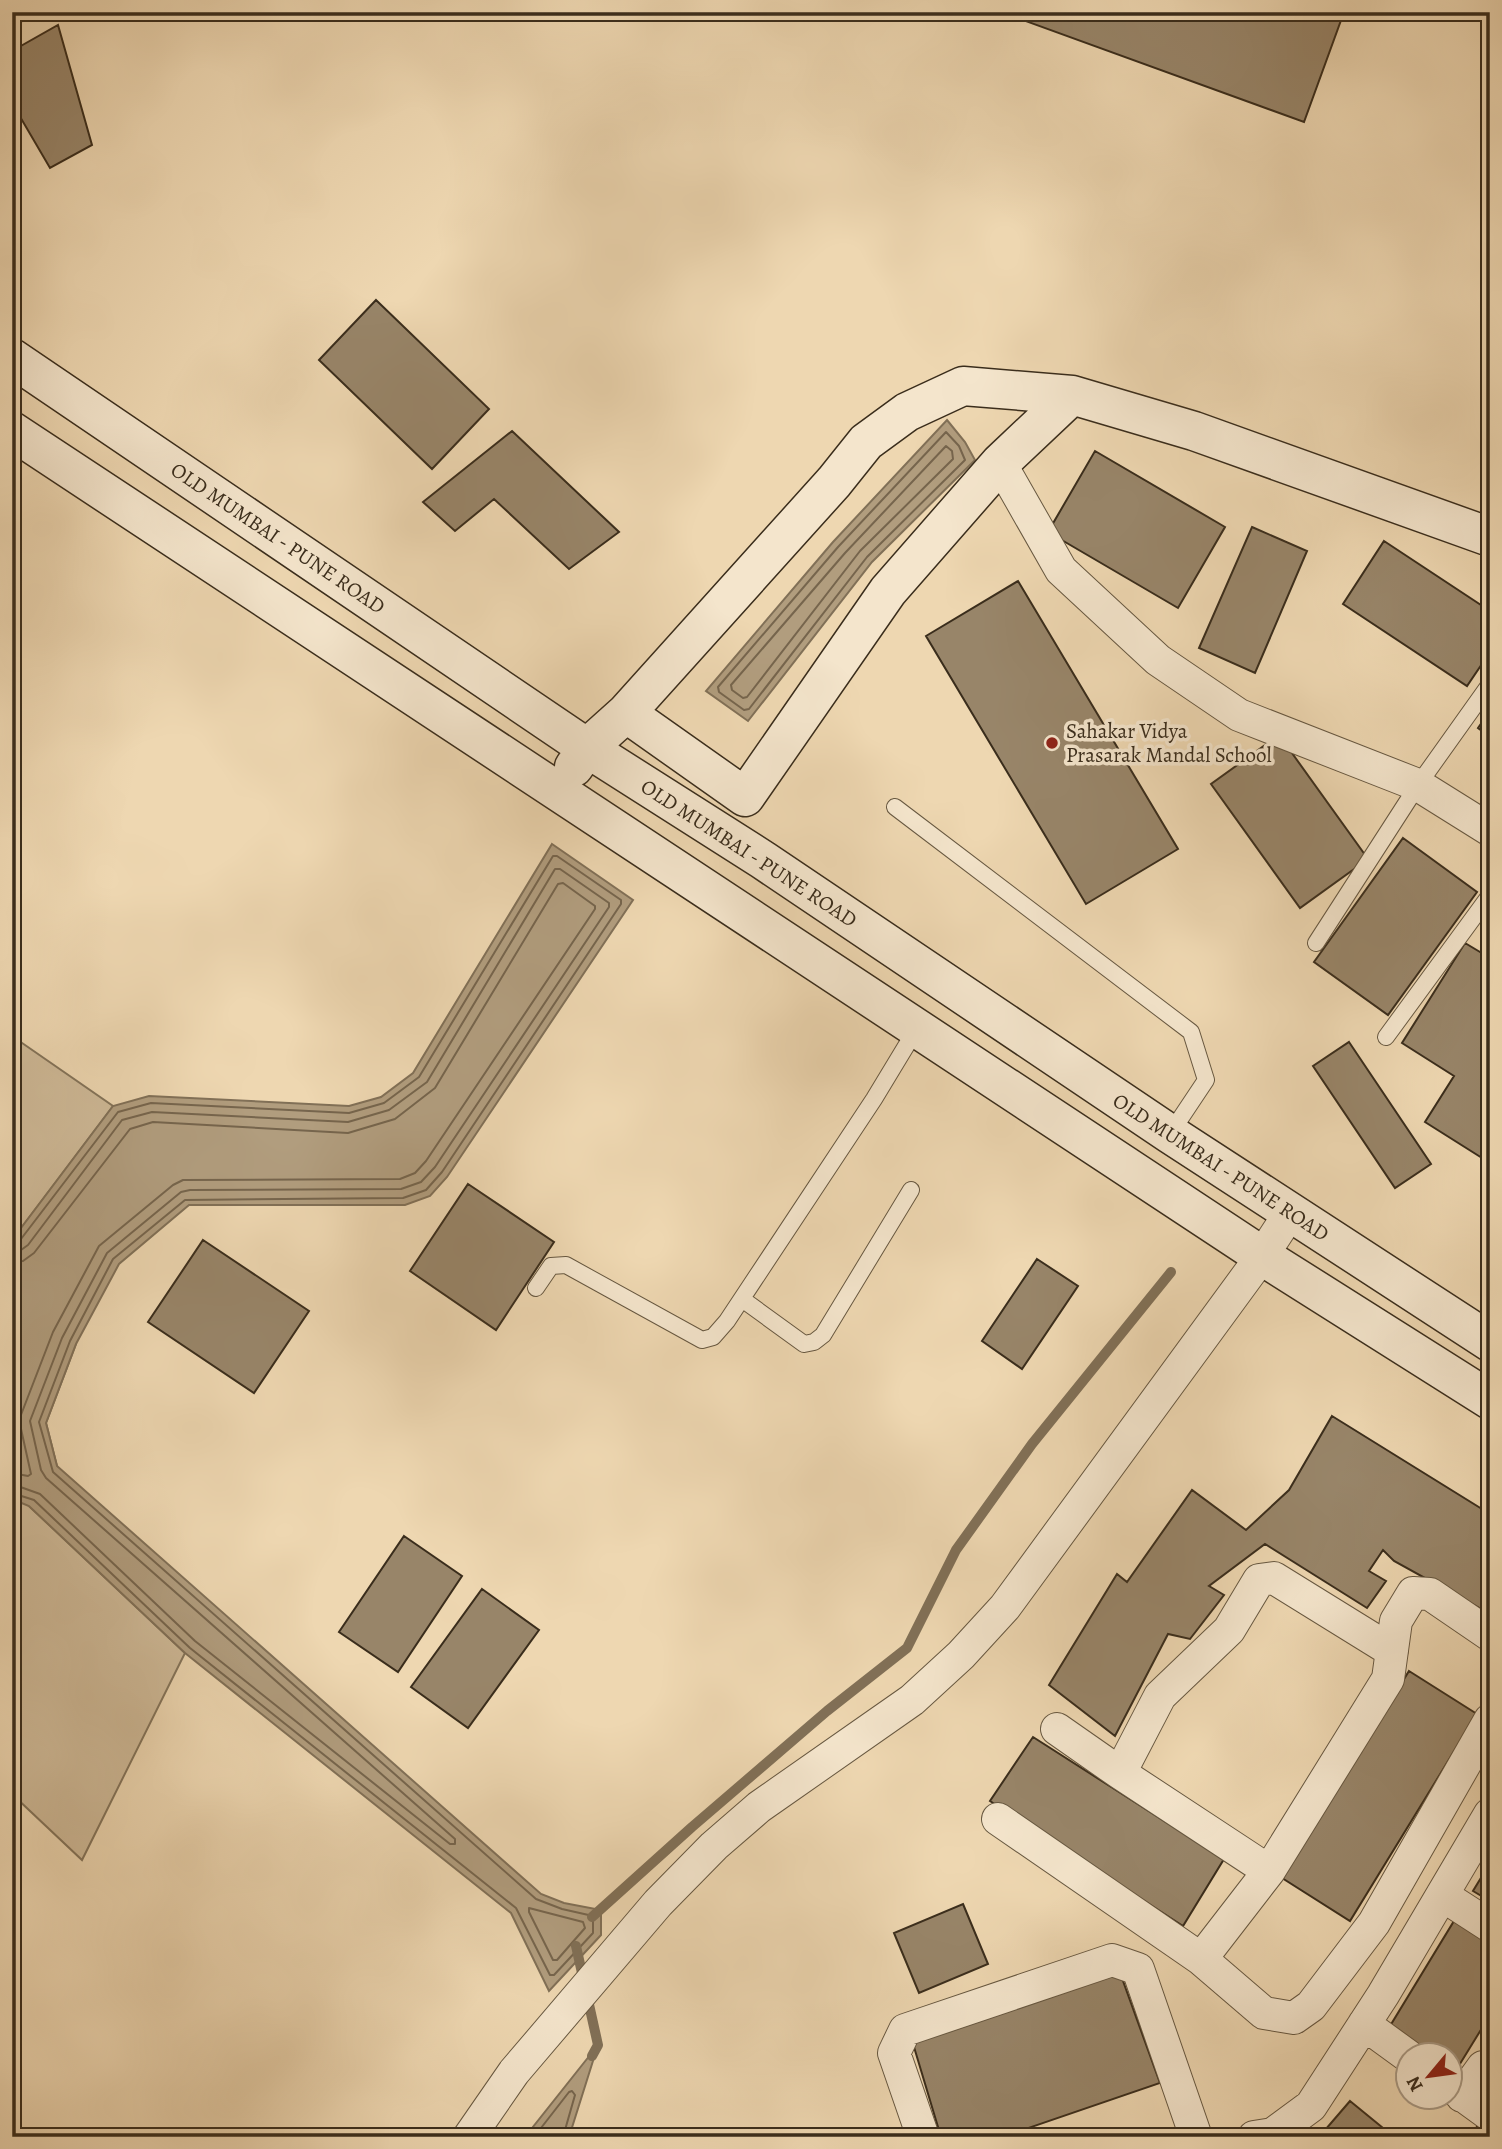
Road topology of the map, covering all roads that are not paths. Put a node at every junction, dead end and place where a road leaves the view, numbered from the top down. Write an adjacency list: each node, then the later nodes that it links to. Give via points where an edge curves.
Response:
1 (12, 358): 8 (main road, OLD MUMBAI - PUNE ROAD)
2 (1072, 395): 4 (main road); 5 (main road, via 1194,431); 7 (main road, via 963,386 907,412 866,442)
3 (12, 430): 10 (main road)
4 (1000, 463): 9 (street, via 1061,570 1158,660 1239,715); 11 (main road, via 888,591)
5 (1490, 537)
6 (1490, 684): 9 (lane)
7 (626, 713): 8 (main road); 11 (main road)
8 (587, 748): 10 (main road); 14 (main road, OLD MUMBAI - PUNE ROAD)
9 (1418, 785): 13 (street); 16 (lane)
10 (559, 790): 17 (main road)
11 (745, 797): 14 (main road, via 746,829)
12 (895, 807): 19 (lane, via 1191,1032 1206,1080)
13 (1490, 830)
14 (763, 860): 19 (main road, OLD MUMBAI - PUNE ROAD)
15 (1490, 895): 18 (lane)
16 (1317, 943)
17 (917, 1028): 22 (main road); 24 (lane)
18 (1386, 1037)
19 (1170, 1135): 21 (main road, OLD MUMBAI - PUNE ROAD)
20 (911, 1190): 24 (lane, via 823,1335 814,1342 804,1344)
21 (1290, 1213): 22 (street); 25 (main road, OLD MUMBAI - PUNE ROAD)
22 (1262, 1256): 26 (main road); 45 (street, via 1006,1606 912,1700 759,1807 714,1846 658,1903 514,2072)
23 (536, 1288): 24 (lane, via 551,1266 566,1265 702,1340 713,1337)
24 (742, 1298)
25 (1490, 1342)
26 (1490, 1400)
27 (1490, 1635): 28 (street, via 1430,1594 1413,1593 1396,1621)
28 (1392, 1651): 31 (street, via 1274,1577 1259,1580 1229,1630 1160,1696); 34 (street, via 1388,1679)
29 (1490, 1720): 37 (street, via 1374,1923 1311,2006 1294,2018 1265,2013)
30 (1057, 1729): 31 (street)
31 (1120, 1773): 34 (street)
32 (1490, 1814): 35 (street)
33 (998, 1819): 37 (street)
34 (1269, 1871): 37 (street)
35 (1441, 1895): 36 (street); 38 (street)
36 (1490, 1926)
37 (1201, 1959)
38 (1364, 2024): 39 (street); 44 (street, via 1311,2106 1273,2134)
39 (1394, 2046)
40 (1483, 2067): 41 (street)
41 (1464, 2084)
42 (1464, 2097): 43 (street)
43 (1490, 2115)
44 (1262, 2136)
45 (469, 2137)
46 (923, 2137): 47 (street, via 894,2053 905,2030 1112,1960 1138,1969)
47 (1196, 2137)

